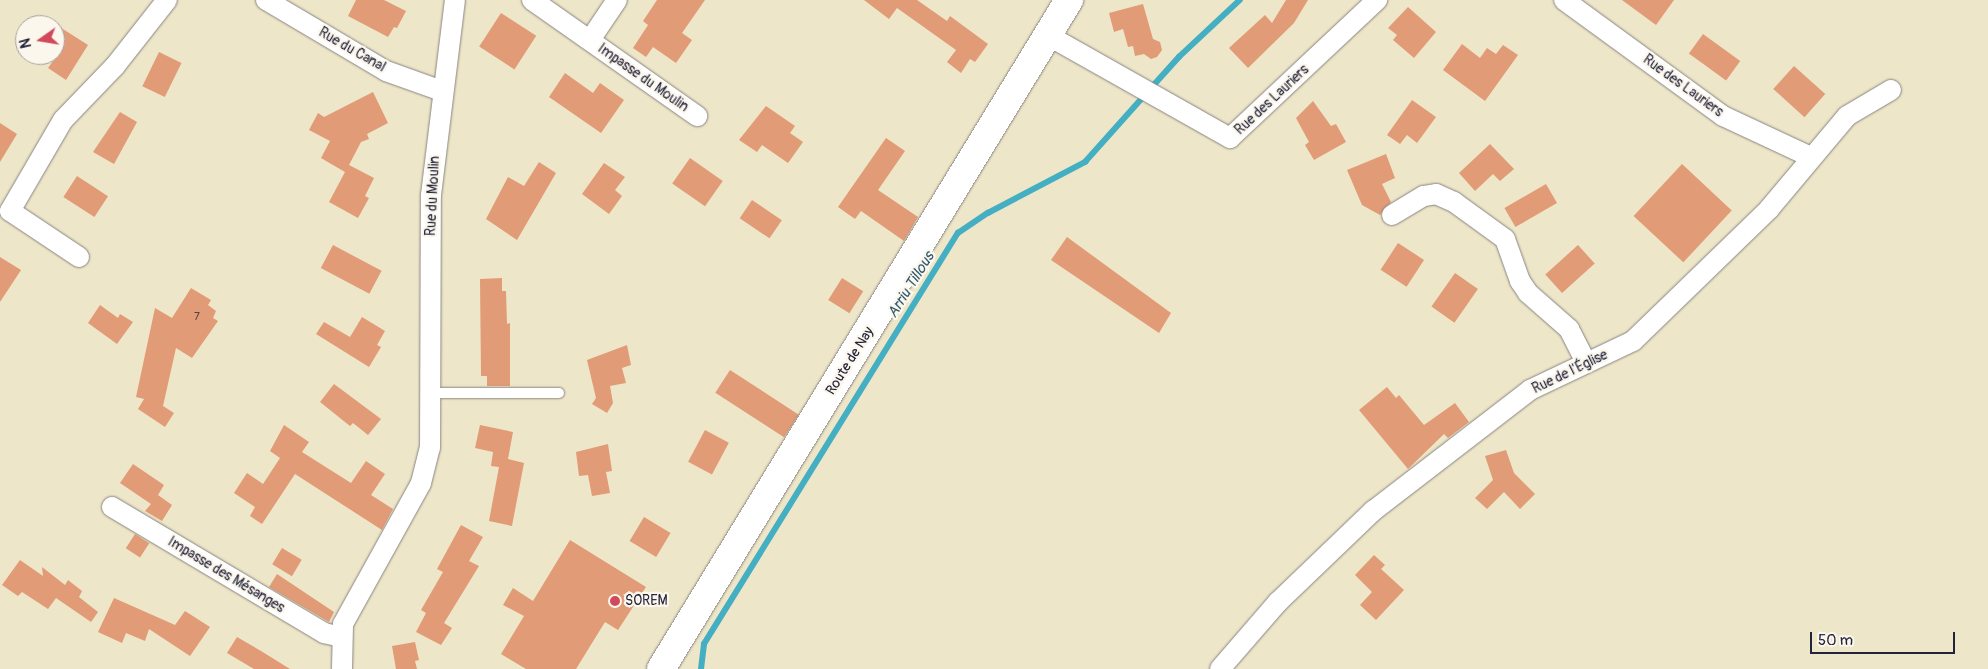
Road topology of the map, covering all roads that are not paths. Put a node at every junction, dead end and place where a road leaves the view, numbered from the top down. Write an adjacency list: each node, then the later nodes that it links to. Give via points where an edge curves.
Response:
1 (167, 0): 16 (street, via 115,66 63,120 10,211)
2 (266, 0): 12 (street, Rue du Canal, via 386,71)
3 (455, 0): 12 (street, Rue du Moulin)
4 (532, 0): 10 (street, Impasse du Moulin)
5 (617, 0): 10 (street, Impasse du Moulin)
6 (1377, 0): 9 (street, Rue des Lauriers, via 1230,138)
7 (1564, 0): 14 (street, Rue des Lauriers, via 1723,116)
8 (1064, 1): 9 (main road, Route de Nay)
9 (1049, 36): 23 (main road, Route de Nay)
10 (590, 40): 13 (street, Impasse du Moulin)
11 (1891, 90): 14 (street, Rue de l'Église, via 1847,116)
12 (442, 91): 18 (street, Rue du Moulin, via 431,195)
13 (697, 116)
14 (1811, 157): 17 (street, Rue de l'Église, via 1768,209 1633,341)
15 (1392, 215): 17 (street, via 1424,196 1436,194 1454,202 1505,239 1524,287 1569,329)
16 (79, 257)
17 (1586, 364): 24 (street, Rue de l'Église, via 1530,390 1372,511 1278,602)
18 (430, 393): 19 (lane); 21 (street, Rue du Moulin, via 430,448 421,483 343,624)
19 (559, 393)
20 (112, 507): 21 (street, Impasse des Mésanges, via 324,633)
21 (342, 637): 22 (street, Rue du Moulin)
22 (342, 669)
23 (661, 669)
24 (1220, 669)

